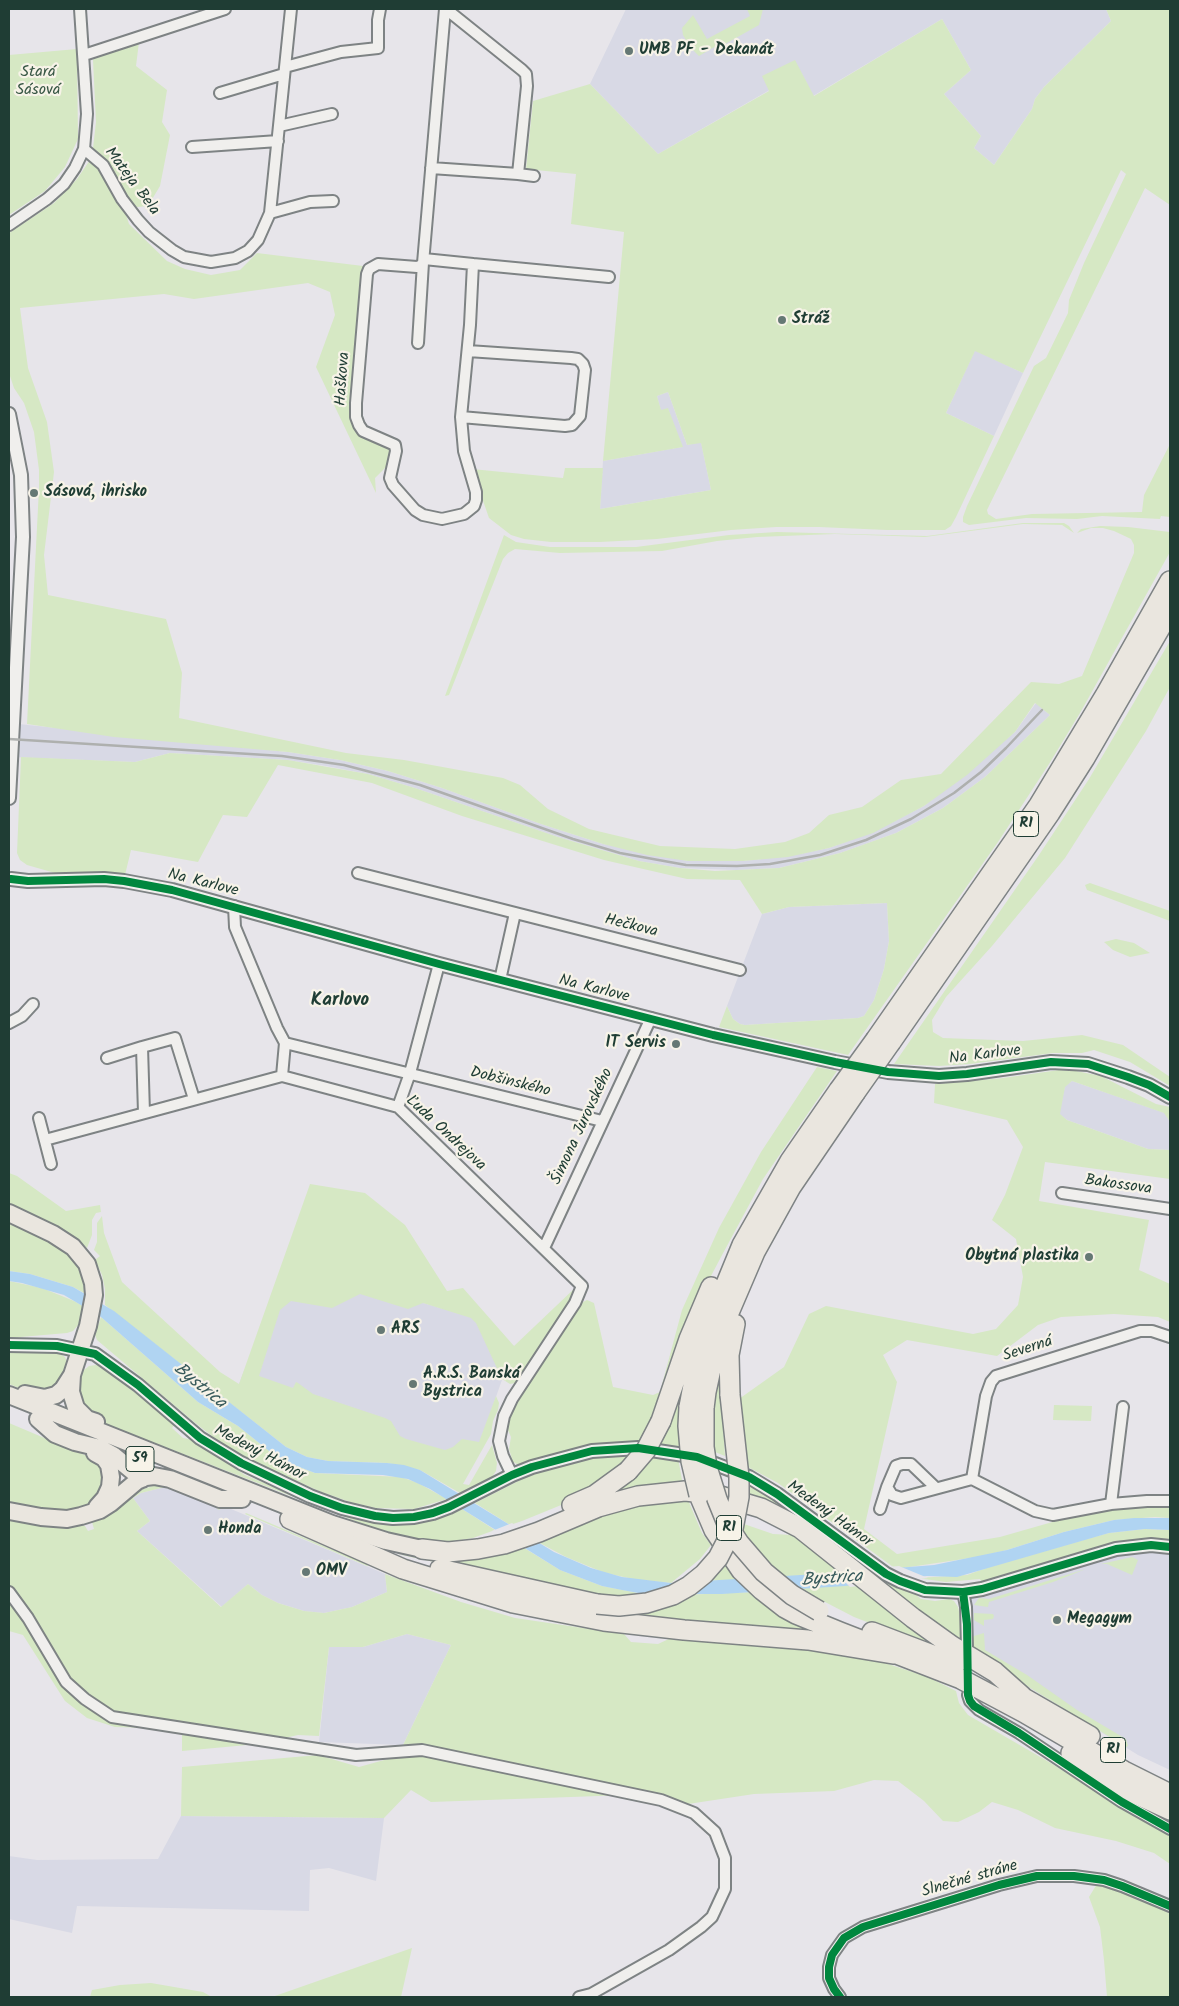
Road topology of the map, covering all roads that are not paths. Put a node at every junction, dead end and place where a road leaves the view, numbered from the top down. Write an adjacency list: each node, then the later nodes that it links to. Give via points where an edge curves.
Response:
1 (80, 9): 6 (street)
2 (225, 9): 6 (street)
3 (291, 9): 7 (street, Mateja Bela)
4 (380, 9): 7 (street, via 378,48 342,52)
5 (445, 9): 14 (street); 15 (street, via 526,74)
6 (84, 54): 13 (street, via 87,114)
7 (285, 71): 8 (street); 10 (street, Mateja Bela)
8 (220, 92)
9 (332, 114): 10 (street)
10 (279, 126): 11 (street, Mateja Bela)
11 (278, 141): 12 (street); 18 (street, Mateja Bela)
12 (192, 147)
13 (84, 149): 18 (street, Mateja Bela, via 102,165 122,198 149,232 172,250 199,261 235,258 248,251 258,240); 19 (street, via 64,184 47,200)
14 (431, 168): 15 (street); 20 (street)
15 (518, 174): 16 (street)
16 (534, 176)
17 (333, 201): 18 (street, via 310,202)
18 (270, 214)
19 (9, 225)
20 (423, 261): 21 (street, Haškova); 23 (street); 26 (street, Haškova, via 416,267 378,264 370,269 356,417 363,431 395,445 390,478 415,510 423,515 442,519 464,514 474,506 476,492 464,451)
21 (473, 264): 22 (street, Haškova); 24 (street, Haškova)
22 (609, 276)
23 (418, 343)
24 (468, 350): 26 (street, Haškova); 26 (street, via 578,359 585,370 580,416 572,424)
25 (9, 414): 28 (street, via 23,501)
26 (461, 417)
27 (1170, 581): 41 (highway, R1, via 1039,805)
28 (15, 594): 30 (street)
29 (1170, 611): 41 (highway, R1, via 1085,758 1024,854)
30 (9, 798)
31 (358, 873): 34 (street, Hečkova)
32 (9, 879): 33 (street, Na Karlove, via 124,881)
33 (234, 906): 35 (street, Na Karlove); 42 (street, via 234,927)
34 (515, 913): 36 (street, Hečkova); 37 (street)
35 (439, 964): 37 (street, Na Karlove); 45 (street)
36 (740, 970)
37 (500, 980): 39 (street, Na Karlove)
38 (33, 1004): 40 (street, via 22,1016)
39 (651, 1018): 48 (street, Na Karlove, via 797,1054 888,1072 967,1074 1051,1062 1088,1064 1128,1076); 53 (street, Šimona Jurovského)
40 (9, 1023)
41 (883, 1041): 47 (highway, R1, bridge)
42 (285, 1043): 45 (street, Dobšinského); 46 (street)
43 (142, 1047): 44 (street); 49 (street, via 175,1038); 51 (street)
44 (107, 1058)
45 (410, 1073): 50 (street); 53 (street, Dobšinského)
46 (282, 1076): 49 (street, Ľuda Ondrejova); 50 (street, Ľuda Ondrejova)
47 (847, 1092): 55 (highway, R1); 60 (highway, R1)
48 (1170, 1097)
49 (194, 1099): 51 (street, Ľuda Ondrejova)
50 (398, 1106): 61 (street, Ľuda Ondrejova)
51 (144, 1113): 54 (street, Ľuda Ondrejova)
52 (39, 1118): 54 (street)
53 (602, 1121): 61 (street, Šimona Jurovského)
54 (45, 1140): 56 (street)
55 (790, 1161): 69 (highway, R1, via 742,1245 720,1295 697,1364); 86 (highway, bridge, via 765,1187 712,1286 689,1339 661,1421 646,1450 628,1471 595,1495)
56 (51, 1164)
57 (1062, 1194): 58 (street, Bakossova)
58 (1170, 1208)
59 (9, 1213): 64 (main road, via 72,1247 90,1271 94,1295)
60 (768, 1226): 69 (highway, R1, via 723,1329); 89 (highway, bridge, via 744,1295 729,1355 739,1498 733,1529 718,1558 704,1574 673,1595 647,1603 619,1606 597,1604)
61 (544, 1248): 74 (street, Ľuda Ondrejova, via 582,1286 576,1303 504,1416 499,1441)
62 (1170, 1338): 76 (street, Severná, via 1152,1330 1140,1331 996,1376 986,1396)
63 (9, 1346): 64 (street, Medený Hámor)
64 (81, 1350): 65 (main road); 74 (street, Medený Hámor, via 109,1363 200,1438 222,1452 310,1496 358,1512 393,1518 414,1517 449,1508)
65 (72, 1375): 66 (main road, via 56,1395 45,1398); 72 (main road, via 71,1392 76,1408 87,1419 102,1425)
66 (9, 1390)
67 (9, 1395): 72 (main road, 59)
68 (9, 1407): 71 (main road, 59)
69 (697, 1408): 95 (highway, R1, bridge, via 688,1426 691,1461 699,1495 714,1530 741,1570 772,1599 796,1614); 97 (highway, R1, bridge, via 716,1499 738,1543 764,1572 792,1595 819,1610 919,1648)
70 (1123, 1408): 81 (street)
71 (38, 1419): 73 (main road, via 55,1434); 79 (main road, 59)
72 (118, 1438): 88 (main road, 59, via 332,1524)
73 (75, 1442): 75 (main road, via 113,1455); 84 (main road, via 104,1458 109,1465 110,1487 105,1498)
74 (512, 1475): 90 (street, Medený Hámor, via 592,1451 638,1448 697,1457 749,1477 777,1494)
75 (142, 1479): 79 (main road, via 154,1476 170,1479 220,1499); 84 (main road, via 130,1485 111,1503)
76 (972, 1479): 78 (street); 81 (street, via 1045,1514)
77 (887, 1487): 78 (street, via 892,1495 901,1498); 78 (street, via 896,1466 911,1464); 82 (street)
78 (936, 1488)
79 (242, 1499): 85 (main road, 59)
80 (1170, 1501): 81 (street)
81 (1111, 1504)
82 (880, 1510)
83 (9, 1511): 84 (main road, via 67,1518)
84 (90, 1513)
85 (290, 1519): 89 (highway)
86 (532, 1528): 88 (highway, via 499,1541); 90 (highway, via 632,1497 663,1492 701,1492 746,1502 780,1516 852,1570)
87 (1170, 1547): 92 (street, Medený Hámor, via 1151,1545 1116,1549)
88 (427, 1550)
89 (363, 1552): 94 (highway, via 448,1584 566,1614 656,1627 808,1640)
90 (874, 1576): 92 (street, Medený Hámor, via 925,1590); 97 (highway, via 952,1646 995,1672)
91 (9, 1592): 105 (street, via 66,1682 112,1717 356,1755 422,1750 660,1800 694,1813 715,1832 725,1858 725,1889 712,1917 669,1950 591,1994)
92 (963, 1592): 93 (street)
93 (967, 1648)
94 (858, 1650): 95 (highway); 98 (highway, via 959,1686 1002,1707)
95 (893, 1654): 99 (highway, R1, via 945,1672 993,1695)
96 (968, 1695): 103 (street, via 979,1710)
97 (1022, 1696): 100 (highway, R1)
98 (1061, 1743): 99 (highway); 102 (highway, via 1072,1755 1129,1791)
99 (1124, 1771): 101 (highway, R1)
100 (1170, 1780)
101 (1170, 1794)
102 (1170, 1810)
103 (1170, 1829)
104 (1170, 1906): 106 (street, Slnečné stráne, via 1113,1883 1074,1876 1037,1876 998,1885 863,1927 844,1938 832,1955 829,1967 834,1989)
105 (579, 1997)
106 (840, 1997)

